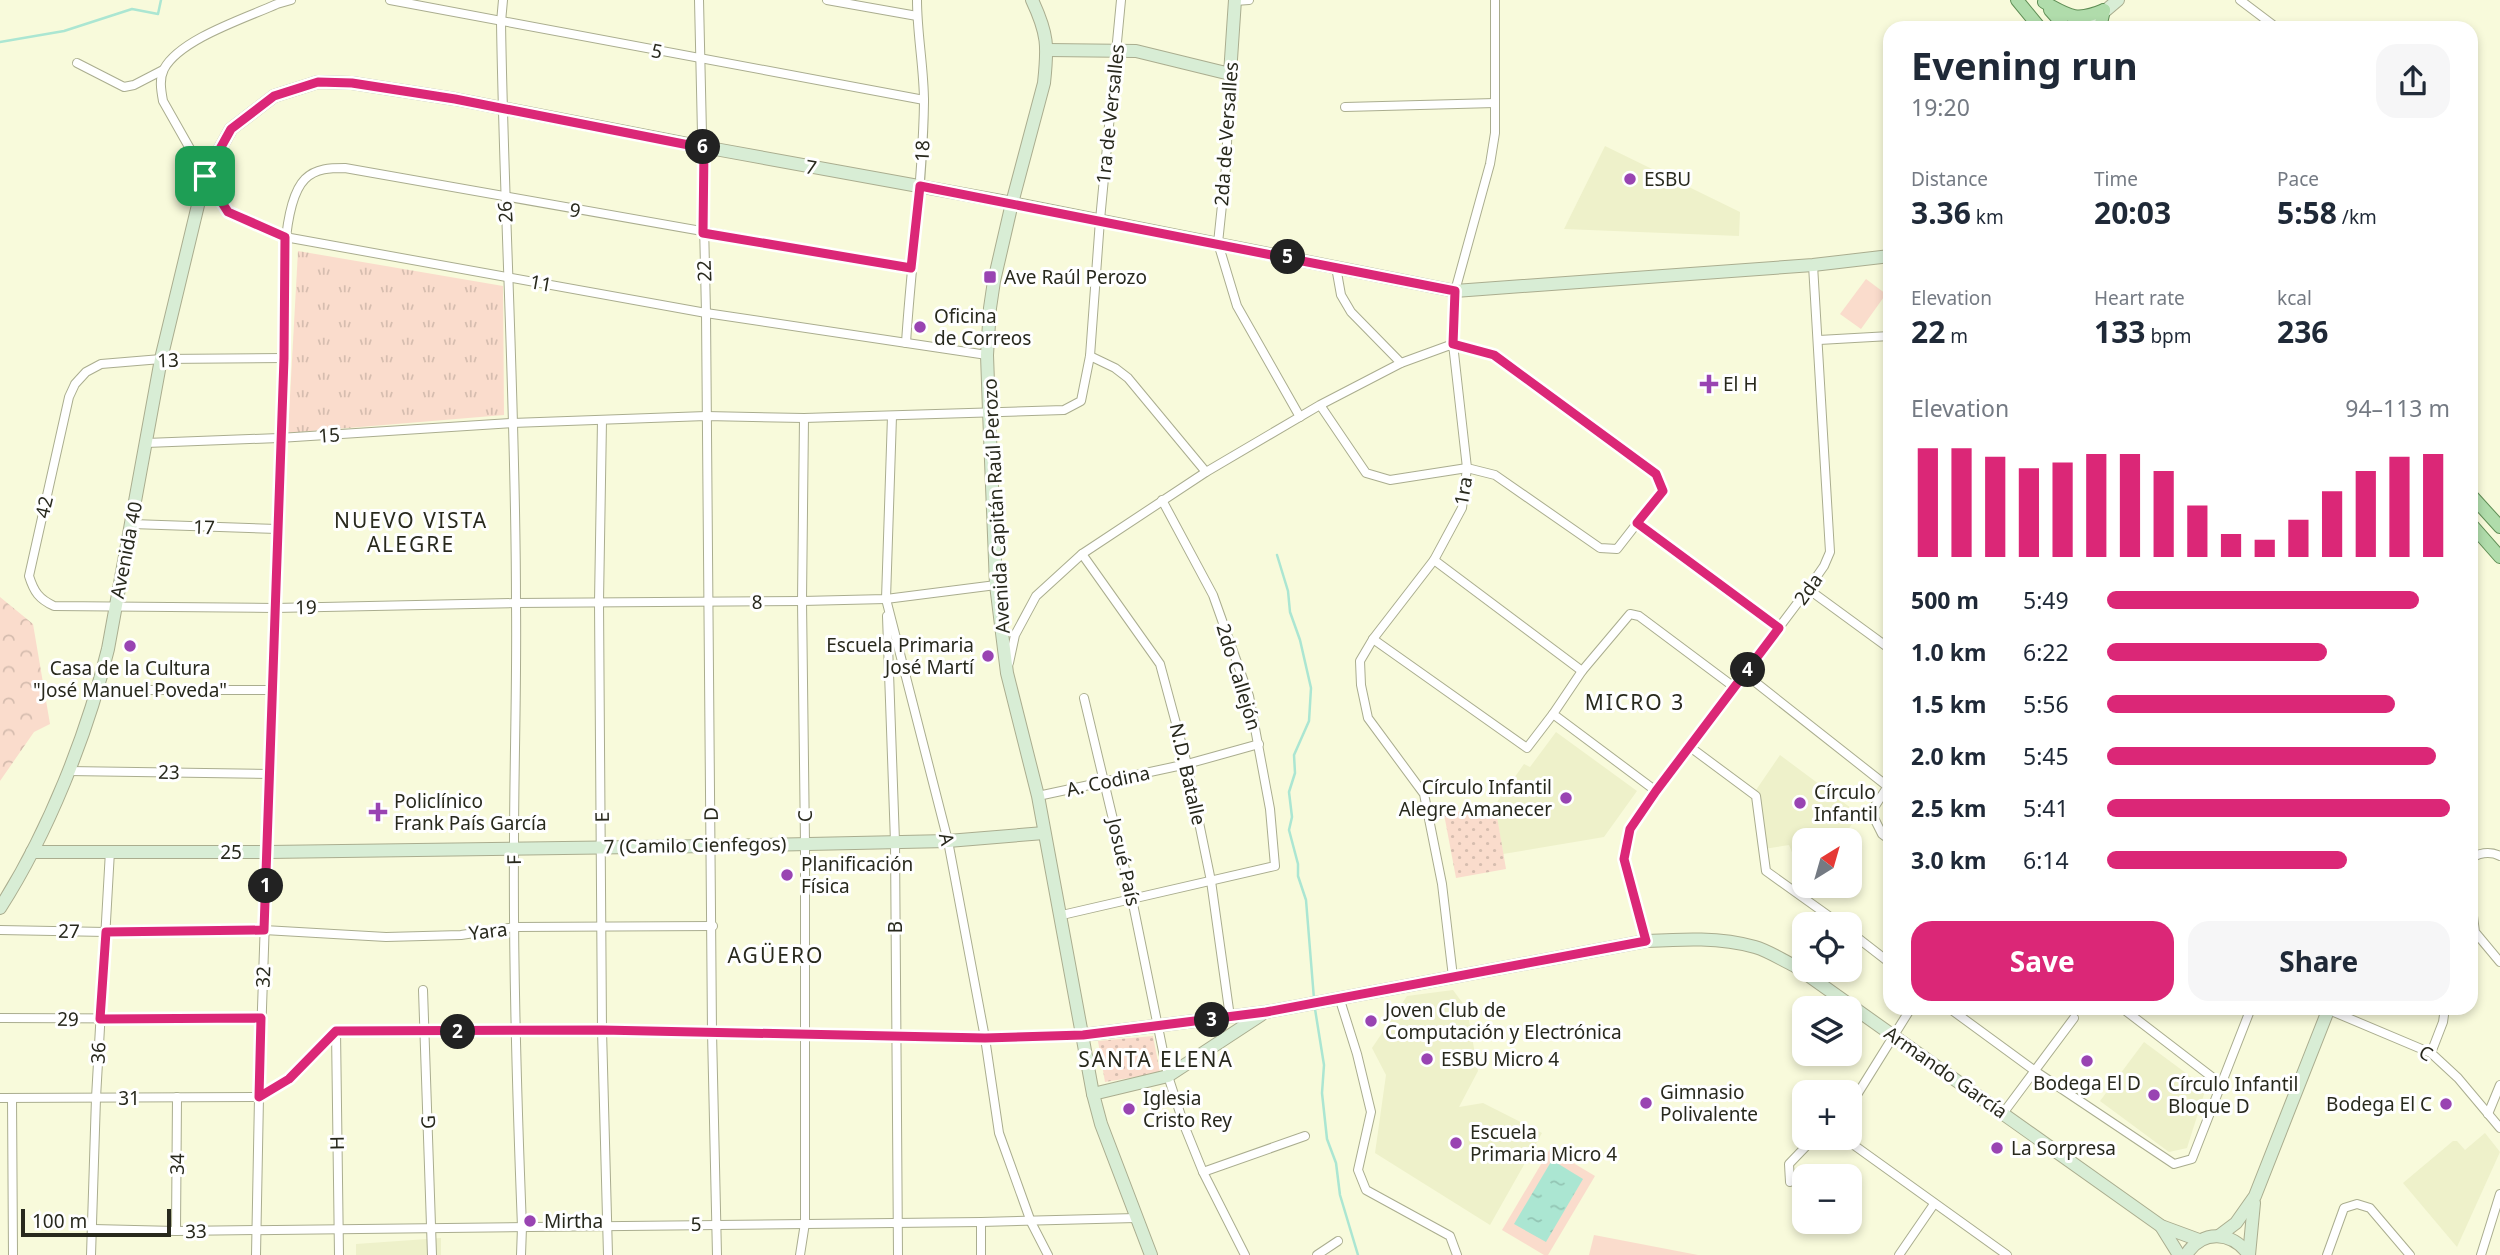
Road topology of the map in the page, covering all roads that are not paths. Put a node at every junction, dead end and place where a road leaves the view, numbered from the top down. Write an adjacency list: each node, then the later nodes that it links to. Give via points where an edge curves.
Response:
1 (291, 0): 29 (street, via 188,44)
2 (390, 0): 16 (street, 5)
3 (503, 0): 24 (street, 26)
4 (699, 0): 27 (street, 22)
5 (827, 0): 18 (street)
6 (916, 0): 18 (street, 18)
7 (1032, 0): 25 (main road, Avenida Capitán Raúl Perozo, via 1044,26)
8 (1121, 0): 26 (street, 1ra de Versalles)
9 (1249, 0): 14 (street)
10 (1495, 0): 32 (street, 1ra)
11 (2017, 0): 19 (main road)
12 (2118, 0): 17 (main road)
13 (2240, 0): 23 (street)
14 (1235, 1): 30 (main road, 2da de Versalles)
15 (2043, 1): 17 (main road, via 2069,17); 20 (main road)
16 (428, 3): 24 (street, 5)
17 (2104, 10): 21 (main road); 22 (main road)
18 (917, 16): 31 (street, 18)
19 (2034, 21)
20 (2060, 21)
21 (2092, 21)
22 (2102, 21)
23 (2263, 21)
24 (501, 22): 27 (street, 5); 34 (street, 26)
25 (1048, 50): 26 (main road); 39 (main road, Avenida Capitán Raúl Perozo)
26 (1116, 51): 30 (main road, via 1136,51); 40 (street, 1ra de Versalles)
27 (701, 60): 31 (street, 5); 35 (street, 22)
28 (77, 63): 29 (street, via 124,87)
29 (163, 70): 36 (street, 11, via 163,101)
30 (1230, 74): 43 (street, 2da de Versalles)
31 (924, 100): 37 (street, 18)
32 (1495, 103): 33 (street); 49 (street, 1ra, via 1490,164)
33 (1345, 107)
34 (502, 108): 35 (main road, 7); 36 (main road, 7, via 352,83 318,82 274,96 231,129); 38 (street, 26)
35 (704, 148): 37 (main road, 7); 41 (street, 22)
36 (205, 176): 42 (street, 11, via 228,212); 58 (main road, Avenida 40)
37 (920, 186): 39 (main road, 7); 47 (street, 18)
38 (504, 198): 41 (street, 9); 42 (street, 9, via 345,168 325,169 306,177 294,194); 48 (street, 26)
39 (1013, 203): 40 (main road, 7); 55 (main road, Avenida Capitán Raúl Perozo, via 994,281)
40 (1100, 220): 43 (main road, 7); 56 (street, 1ra de Versalles)
41 (703, 233): 47 (street, 9); 50 (street, 22)
42 (285, 237): 48 (street, 11); 57 (street, 32)
43 (1218, 243): 46 (main road, 7); 65 (street, 2da de Versalles, via 1237,306)
44 (1883, 257): 45 (main road, 7)
45 (1813, 265): 49 (main road, 7); 52 (street, 2da)
46 (1336, 267): 49 (main road, 7); 59 (street, via 1341,295 1351,312)
47 (911, 268): 53 (street, 18)
48 (510, 277): 50 (street, 11); 68 (street, 26)
49 (1455, 291): 54 (street, 1ra)
50 (706, 313): 53 (street, 11); 63 (street, 22)
51 (1883, 336): 52 (street)
52 (1819, 340): 84 (street, 2da, via 1830,552)
53 (906, 343): 55 (street, 11)
54 (1453, 344): 59 (street); 71 (street, 1ra); 75 (street, via 1494,355 1656,474 1663,491)
55 (988, 355): 62 (main road, Avenida Capitán Raúl Perozo)
56 (1090, 356): 62 (street, via 1081,401 1064,410); 72 (street, via 1128,378)
57 (284, 358): 58 (street, 13); 69 (street, 32)
58 (161, 359): 60 (street, 13, via 93,367); 70 (main road, Avenida 40)
59 (1401, 363): 61 (street)
60 (69, 397): 91 (street, 42, via 29,576 33,590)
61 (1320, 405): 65 (street); 71 (street, via 1366,472 1390,480)
62 (989, 411): 64 (street); 83 (main road, Avenida Capitán Raúl Perozo)
63 (706, 416): 66 (street); 67 (street); 89 (street, D)
64 (892, 416): 66 (street); 85 (street, A)
65 (1300, 417): 72 (street)
66 (804, 418): 86 (street, C)
67 (602, 420): 68 (street); 88 (street, E)
68 (512, 423): 69 (street, 15); 87 (street, F)
69 (279, 438): 70 (street, 15); 78 (street, 32)
70 (146, 443): 76 (main road, Avenida 40)
71 (1467, 468): 75 (street, via 1495,475 1600,548 1617,549); 82 (street, 1ra, via 1462,508)
72 (1206, 472): 73 (street)
73 (1162, 500): 80 (street); 104 (street, 2do Callejón, via 1213,595 1249,696)
74 (2478, 503): 77 (main road)
75 (1637, 523): 93 (street)
76 (132, 524): 78 (street, 17); 90 (main road, Avenida 40)
77 (2500, 527)
78 (277, 529): 92 (street, 32)
79 (2478, 532): 81 (main road)
80 (1082, 554): 97 (street, via 1036,596 1016,635); 106 (street, N.D. Batalle, via 1160,664)
81 (2500, 557)
82 (1434, 559): 94 (street, 1ra); 96 (street)
83 (996, 585): 85 (street, 8); 97 (main road, Avenida Capitán Raúl Perozo)
84 (1808, 589): 93 (street, 2da); 95 (street)
85 (886, 599): 86 (street, 8); 116 (street, A); 117 (street, B)
86 (802, 601): 89 (street, 8); 118 (street, C)
87 (516, 603): 88 (street, 8); 92 (street, 19); 121 (street, F)
88 (599, 603): 89 (street, 8); 119 (street, E)
89 (708, 603): 120 (street, D)
90 (116, 605): 91 (street, 19); 92 (street, 19); 100 (main road, Avenida 40)
91 (54, 606)
92 (275, 608): 101 (street, 32)
93 (1779, 628): 98 (street, 2da)
94 (1373, 639): 103 (street, via 1527,748); 144 (street, 1ra, via 1360,661 1368,718 1424,794 1442,884)
95 (1883, 644)
96 (1583, 671): 99 (street, via 1630,614 1639,616); 103 (street)
97 (1007, 673): 113 (main road, Avenida Capitán Raúl Perozo)
98 (1745, 674): 99 (street, 2da); 109 (street)
99 (1734, 687): 105 (street, 2da)
100 (98, 690): 101 (street); 107 (main road, Avenida 40)
101 (271, 690): 108 (street, 32)
102 (1084, 698): 110 (street, Josué País)
103 (1553, 714): 111 (street)
104 (1259, 744): 106 (street, A. Codina); 127 (street, 2do Callejón, via 1275,866)
105 (1690, 747): 111 (street, 2da); 131 (street, via 1756,796 1766,871)
106 (1188, 764): 110 (street, A. Codina); 127 (street, N.D. Batalle)
107 (68, 771): 108 (street, 23); 123 (main road, Avenida 40)
108 (271, 774): 124 (street, 32)
109 (1883, 780)
110 (1105, 782): 113 (street, A. Codina); 129 (street, Josué País)
111 (1656, 791): 140 (street, 2da, via 1630,829 1624,859)
112 (1883, 792): 115 (street, via 1871,812)
113 (1038, 796): 114 (main road, Avenida Capitán Raúl Perozo)
114 (1044, 833): 116 (main road, 7 (Camilo Cienfegos)); 132 (main road, Avenida Capitán Raúl Perozo)
115 (1883, 835)
116 (948, 841): 117 (main road, 7 (Camilo Cienfegos)); 170 (street, A)
117 (895, 842): 118 (main road, 7 (Camilo Cienfegos)); 169 (street, B)
118 (805, 844): 120 (main road, 7 (Camilo Cienfegos)); 166 (street, C)
119 (602, 846): 120 (main road, 7 (Camilo Cienfegos)); 121 (main road, 7 (Camilo Cienfegos)); 135 (street, E)
120 (712, 846): 133 (street, D)
121 (514, 849): 124 (main road, 25); 134 (street, F)
122 (110, 851): 123 (main road, 25); 124 (main road, 25); 138 (street, 36)
123 (32, 852): 128 (main road, Avenida 40)
124 (268, 852): 137 (street, 32)
125 (2478, 854): 126 (street)
126 (2500, 856)
127 (1212, 881): 129 (street); 155 (street, N.D. Batalle)
128 (5, 893): 130 (main road, Avenida 40)
129 (1132, 899): 132 (street); 160 (street, Josué País)
130 (0, 908)
131 (1823, 912)
132 (1062, 915): 167 (main road, Avenida Capitán Raúl Perozo)
133 (713, 926): 135 (street, Yara); 165 (street, D)
134 (515, 928): 135 (street, Yara); 137 (street, Yara, via 386,937); 163 (street, F)
135 (602, 928): 161 (street, E)
136 (0, 930): 138 (street, 27)
137 (264, 930): 138 (street, 27); 157 (street, 32)
138 (106, 932): 159 (street, 36)
139 (2478, 938): 143 (street)
140 (1646, 941): 144 (main road, Armando García); 168 (main road, Armando García, via 1700,939 1756,948 1795,965)
141 (1862, 941): 142 (street)
142 (1883, 958)
143 (2500, 962)
144 (1453, 977): 146 (main road, Armando García)
145 (423, 989): 164 (street, G)
146 (1332, 999): 147 (main road, Armando García); 226 (street, via 1357,1054 1371,1112 1358,1170 1366,1190 1450,1236)
147 (1266, 1012): 155 (main road, Armando García); 173 (main road)
148 (1906, 1015): 168 (street)
149 (1959, 1015): 172 (street)
150 (2131, 1015): 174 (street)
151 (2248, 1015): 174 (street)
152 (2327, 1015): 192 (main road)
153 (2343, 1015): 171 (street, C)
154 (2444, 1015): 171 (street)
155 (1230, 1017): 160 (main road, Armando García)
156 (0, 1018): 159 (street, 29)
157 (261, 1018): 159 (street, 29); 179 (street, 32)
158 (2074, 1018): 172 (street)
159 (100, 1019): 182 (street, 36)
160 (1159, 1027): 167 (main road, Armando García); 173 (street, Josué País)
161 (602, 1030): 163 (street); 165 (street); 200 (street, E)
162 (336, 1031): 164 (street); 179 (street, via 289,1079); 203 (street, H)
163 (515, 1031): 164 (street); 202 (street, F)
164 (424, 1032): 204 (street, G)
165 (712, 1032): 166 (street); 199 (street, D)
166 (804, 1033): 169 (street); 197 (street, C)
167 (1083, 1035): 170 (street); 177 (main road, Avenida Capitán Raúl Perozo)
168 (1892, 1035): 176 (street); 183 (main road, Armando García)
169 (896, 1036): 170 (street); 198 (street, B)
170 (985, 1038): 196 (street, A, via 999,1133)
171 (2431, 1053): 184 (street, C)
172 (2035, 1071): 174 (street, via 2174,1164 2192,1159); 183 (street)
173 (1168, 1076): 177 (main road); 189 (street)
174 (2221, 1084)
175 (2500, 1085): 184 (street)
176 (1862, 1086)
177 (1093, 1094): 194 (main road, Avenida Capitán Raúl Perozo)
178 (177, 1097): 179 (street, 31); 182 (street, 31); 207 (street, 34)
179 (259, 1097): 206 (street, 32)
180 (0, 1098): 181 (street, 31)
181 (12, 1098): 182 (street, 31); 211 (street)
182 (96, 1098): 205 (street, 36)
183 (2004, 1112): 201 (main road, Armando García)
184 (2488, 1114): 185 (street, C)
185 (2500, 1128)
186 (1305, 1136): 189 (street)
187 (1802, 1150): 190 (street, via 1789,1164)
188 (1860, 1150): 193 (street)
189 (1203, 1172): 224 (street)
190 (1790, 1182)
191 (2500, 1194): 234 (street)
192 (2255, 1196): 208 (main road); 231 (main road)
193 (1934, 1204): 227 (street); 228 (street)
194 (1136, 1218): 196 (street, 5); 223 (main road, Avenida Capitán Raúl Perozo)
195 (981, 1222): 196 (street, 5); 198 (street, 5); 221 (street)
196 (1031, 1222): 222 (street, A)
197 (805, 1223): 198 (street, 5); 199 (street, 5); 219 (street, C)
198 (896, 1223): 220 (street, B)
199 (717, 1224): 200 (street, 5); 218 (street, D)
200 (608, 1225): 202 (street, 5); 217 (street, E)
201 (2161, 1226): 209 (main road, Armando García); 229 (main road, Armando García)
202 (522, 1227): 204 (street, 5); 216 (street, F)
203 (338, 1228): 204 (street, 5); 206 (street, 5); 214 (street, H)
204 (432, 1228): 215 (street, G)
205 (93, 1229): 207 (street, 33); 212 (street, 36)
206 (257, 1230): 207 (street, 33); 213 (street, 32)
207 (176, 1231)
208 (2220, 1235): 209 (main road); 231 (main road, via 2232,1239)
209 (2199, 1240): 230 (main road)
210 (1338, 1241): 225 (street)
211 (13, 1255)
212 (91, 1255)
213 (256, 1255)
214 (339, 1255)
215 (432, 1255)
216 (521, 1255)
217 (608, 1255)
218 (717, 1255)
219 (800, 1255)
220 (898, 1255)
221 (981, 1255)
222 (1048, 1255)
223 (1152, 1255)
224 (1245, 1255)
225 (1317, 1255)
226 (1457, 1255)
227 (1899, 1255)
228 (2007, 1255)
229 (2179, 1255)
230 (2186, 1255)
231 (2249, 1255)
232 (2327, 1255): 233 (street, via 2344,1208 2357,1204 2370,1208)
233 (2410, 1255)
234 (2481, 1255)

